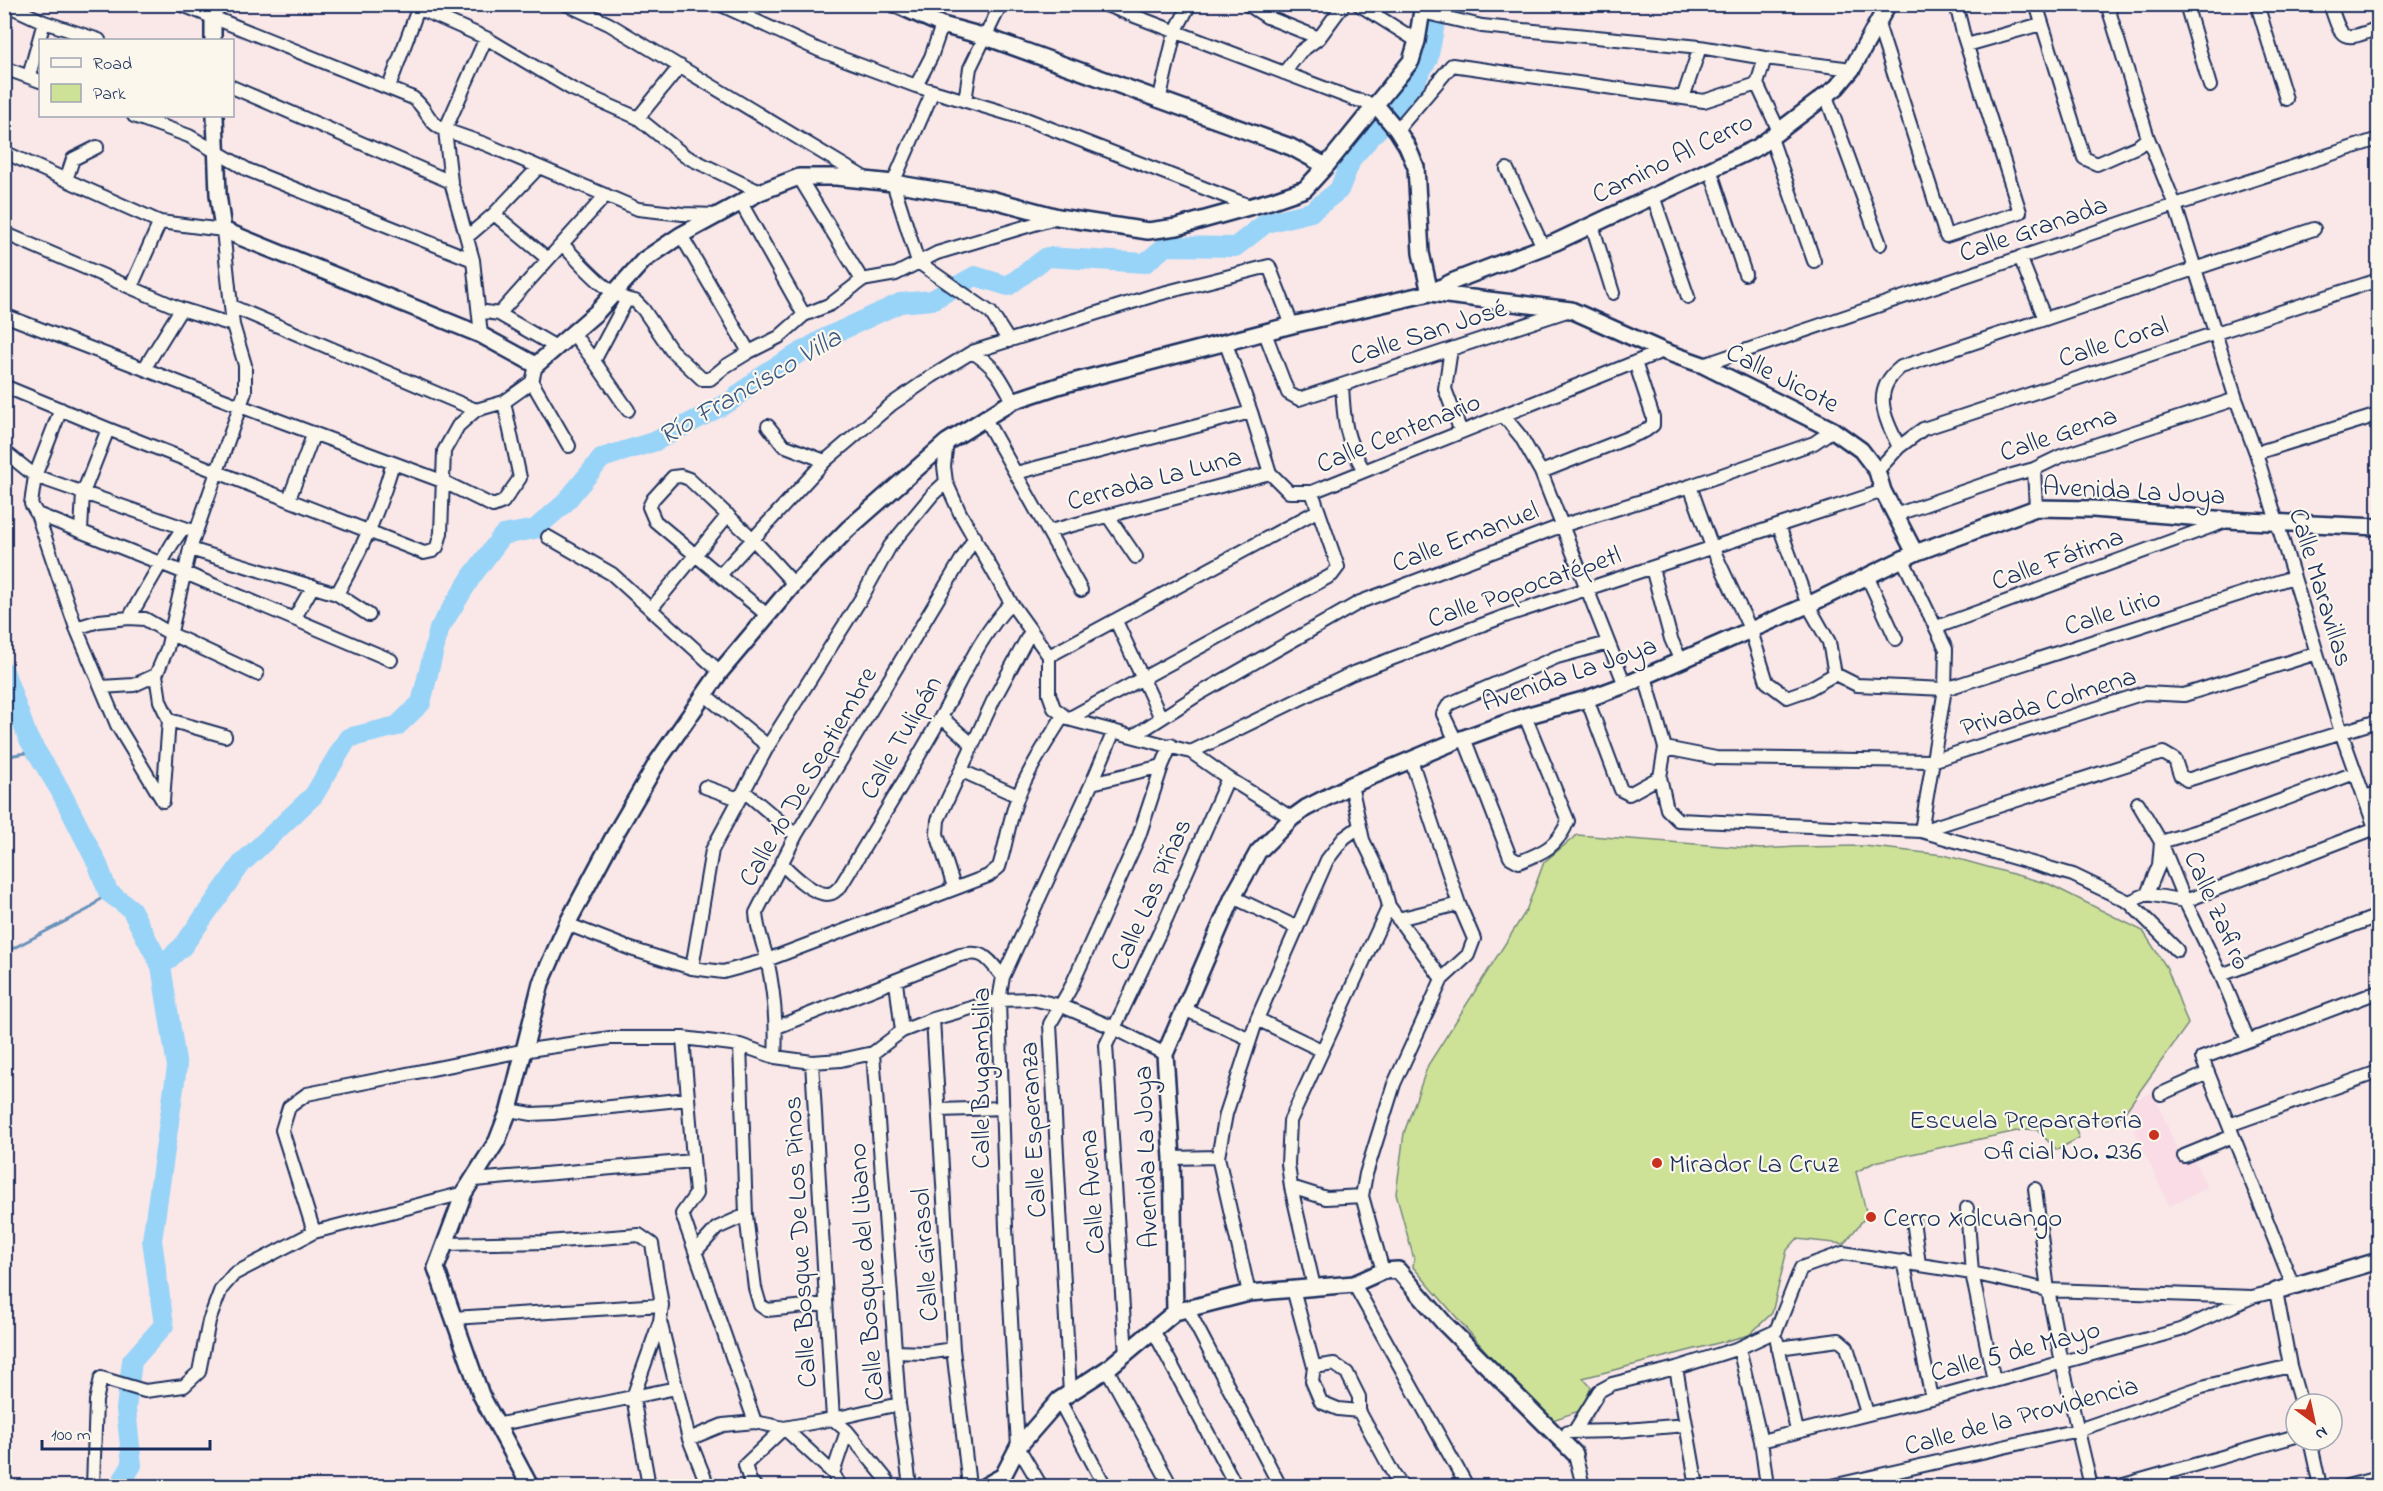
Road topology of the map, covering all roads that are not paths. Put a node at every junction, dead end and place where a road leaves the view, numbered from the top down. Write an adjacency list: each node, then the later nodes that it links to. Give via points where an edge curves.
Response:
1 (5, 4): 22 (street)
2 (180, 4): 21 (street)
3 (566, 4): 39 (street)
4 (718, 4): 45 (street, via 819,50)
5 (895, 4): 25 (main road)
6 (1001, 4): 29 (street)
7 (1103, 4): 27 (street)
8 (1190, 4): 27 (street)
9 (1246, 4): 30 (street)
10 (1344, 4): 30 (street)
11 (1358, 4): 34 (street)
12 (1888, 4): 23 (main road, Camino Al Cerro)
13 (1956, 4): 35 (street)
14 (2036, 4): 24 (street)
15 (2108, 4): 62 (street, Calle Maravillas)
16 (2186, 4): 46 (street)
17 (2257, 4): 52 (street)
18 (2330, 4): 26 (street, via 2345,36 2353,38)
19 (413, 7): 28 (street); 47 (street)
20 (1422, 8): 34 (main road); 36 (street, via 1482,26)
21 (214, 11): 33 (main road); 47 (street)
22 (44, 22): 31 (street); 32 (street)
23 (1878, 24): 35 (street, via 1946,236 2020,212); 41 (main road, Camino Al Cerro)
24 (2041, 24): 35 (street); 62 (street, via 2084,158 2097,164)
25 (942, 25): 29 (main road); 45 (street)
26 (2379, 28)
27 (1175, 32): 42 (street); 54 (street)
28 (486, 38): 58 (street, via 572,89); 59 (street)
29 (986, 38): 53 (street, via 970,69); 54 (main road)
30 (1319, 38): 42 (street, via 1300,52)
31 (41, 39)
32 (96, 39)
33 (213, 39)
34 (1417, 41): 55 (main road, via 1411,61)
35 (1967, 45)
36 (1700, 47): 38 (street); 51 (street)
37 (39, 54): 43 (street)
38 (1765, 58): 41 (street); 44 (street)
39 (680, 66): 58 (street); 73 (street)
40 (4, 68): 43 (street)
41 (1852, 69): 50 (main road, Camino Al Cerro)
42 (1284, 74): 55 (street)
43 (35, 79)
44 (1757, 84): 51 (street, via 1704,100); 61 (street)
45 (916, 86): 49 (street)
46 (2210, 86)
47 (389, 87): 59 (street, via 421,104 433,125)
48 (234, 88): 74 (street)
49 (933, 91): 53 (street); 75 (street)
50 (1827, 96): 61 (main road, Camino Al Cerro); 93 (street)
51 (1683, 98): 60 (street, via 1452,65)
52 (2286, 99)
53 (965, 101): 81 (street, via 1026,119)
54 (1159, 101): 67 (main road, via 1291,147)
55 (1376, 105): 60 (main road); 67 (main road)
56 (137, 117): 66 (street, via 189,136)
57 (215, 117): 66 (main road)
58 (638, 118): 76 (street, via 685,156)
59 (446, 130): 68 (street); 74 (street)
60 (1397, 130): 105 (main road, via 1416,167 1421,253)
61 (1775, 134): 70 (main road, Camino Al Cerro, via 1758,147); 98 (street)
62 (2148, 138): 80 (street, Calle Maravillas)
63 (2379, 139): 80 (street, Calle Granada)
64 (97, 147): 72 (street, via 73,159)
65 (4, 152): 72 (street)
66 (218, 152): 88 (main road); 97 (street, via 248,170)
67 (1326, 166): 81 (main road, via 1305,189)
68 (539, 167): 77 (street); 82 (street)
69 (1507, 169): 94 (street)
70 (1710, 169): 78 (main road, Camino Al Cerro); 101 (street)
71 (799, 177): 73 (main road); 76 (main road); 102 (street)
72 (66, 180): 85 (street)
73 (869, 180): 75 (main road)
74 (451, 182): 91 (street)
75 (893, 183): 84 (main road, via 990,199); 99 (street)
76 (760, 192): 79 (main road)
77 (606, 195): 83 (street, via 638,209); 92 (street)
78 (1653, 196): 86 (main road, Camino Al Cerro); 108 (street)
79 (741, 203): 83 (main road); 115 (street)
80 (2175, 204): 95 (street, Calle Granada); 100 (street, Calle Maravillas)
81 (1250, 206): 84 (main road, via 1177,227 1148,231)
82 (494, 214): 91 (street); 96 (street)
83 (719, 215): 90 (main road)
84 (1058, 217): 99 (street)
85 (160, 222): 88 (street); 104 (street)
86 (1592, 225): 94 (main road, Camino Al Cerro); 106 (street)
87 (2314, 229): 100 (street)
88 (223, 230): 109 (street); 122 (main road)
89 (5, 234): 104 (street)
90 (681, 235): 107 (main road, via 644,260); 128 (street)
91 (467, 237): 97 (street)
92 (562, 244): 96 (street); 107 (street)
93 (1880, 244)
94 (1543, 247): 105 (main road, Camino Al Cerro)
95 (2020, 257): 116 (street); 132 (street, Calle Granada)
96 (548, 259): 113 (street)
97 (473, 260): 112 (street)
98 (1814, 261)
99 (918, 262): 102 (street, via 896,274); 123 (street, via 991,312)
100 (2196, 269): 116 (street); 121 (street, Calle Maravillas)
101 (1745, 274)
102 (862, 280): 115 (street, via 831,304)
103 (2379, 280): 121 (street, Calle Coral)
104 (131, 287): 110 (street)
105 (1430, 293): 111 (main road, Calle Jicote); 118 (main road)
106 (1613, 293)
107 (619, 297): 119 (main road); 128 (street, via 635,301 671,350 702,379 710,379); 130 (street)
108 (1688, 297)
109 (231, 306): 117 (street); 143 (street)
110 (181, 309): 117 (street); 134 (street)
111 (1571, 309): 126 (street, Calle San José); 127 (main road, Calle Jicote)
112 (478, 311): 113 (street); 122 (street)
113 (499, 314): 125 (street)
114 (4, 315): 134 (street)
115 (804, 315): 128 (street, via 779,337)
116 (2045, 319): 156 (street, via 1901,367 1889,376 1883,389 1885,418)
117 (233, 325): 141 (street, via 245,364 245,392)
118 (1292, 325): 120 (main road); 123 (street, via 1269,266 1155,295)
119 (572, 332): 125 (main road); 130 (street)
120 (1265, 333): 124 (main road); 136 (street, Calle San José, via 1288,393 1299,399)
121 (2216, 333): 138 (street, Calle Maravillas); 156 (street, Calle Coral, via 1923,429)
122 (481, 335): 133 (main road)
123 (1009, 341): 129 (street)
124 (1226, 344): 139 (main road, via 1061,385); 145 (street)
125 (556, 346): 133 (main road)
126 (1451, 349): 136 (street, Calle San José); 152 (street, via 1445,389)
127 (1664, 351): 131 (street, Calle Centenario); 132 (main road, Calle Jicote)
128 (749, 352)
129 (972, 352): 139 (street, via 999,374); 159 (street, via 892,404)
130 (594, 361): 144 (street)
131 (1635, 362): 146 (street, Calle Centenario); 165 (street, via 1653,424 1645,432)
132 (1703, 364): 151 (main road, Calle Jicote)
133 (536, 365): 135 (street)
134 (144, 369): 141 (street)
135 (532, 382): 140 (street); 155 (street)
136 (1342, 385): 162 (street, via 1344,426)
137 (4, 386): 142 (street)
138 (2236, 399): 158 (street, Calle Maravillas); 161 (street, Calle Gema, via 2061,456)
139 (1013, 401): 148 (main road)
140 (504, 402): 143 (street); 169 (street, via 520,478 503,502 494,506)
141 (240, 406): 153 (street); 164 (street)
142 (61, 410): 150 (street); 168 (street)
143 (476, 410): 169 (street, via 458,426 444,451)
144 (628, 410)
145 (1251, 412): 166 (street); 167 (street)
146 (1503, 415): 152 (street, Calle Centenario); 165 (street, via 1521,436)
147 (2379, 415): 158 (street)
148 (984, 417): 154 (main road); 166 (street)
149 (768, 426): 159 (street, via 783,445)
150 (108, 429): 164 (street); 174 (street)
151 (1833, 430): 163 (main road, Calle Jicote, via 1861,450); 171 (street, Calle Emanuel, via 1814,443)
152 (1461, 432): 162 (street, Calle Centenario)
153 (314, 433): 160 (street); 175 (street)
154 (947, 442): 170 (street); 206 (main road, via 848,529)
155 (569, 446)
156 (1899, 447): 163 (street, Calle Coral)
157 (4, 451): 168 (street)
158 (2256, 453): 183 (street, Calle Maravillas)
159 (825, 461): 194 (street)
160 (393, 463): 169 (street); 188 (street)
161 (2034, 469): 176 (street); 180 (street, Calle Gema)
162 (1364, 471): 173 (street, Calle Centenario)
163 (1876, 471): 172 (main road, Calle Jicote)
164 (217, 472): 175 (street); 191 (street)
165 (1540, 472): 184 (street)
166 (1016, 473): 190 (street)
167 (1270, 473): 173 (street, via 1289,492); 181 (street, Cerrada La Luna)
168 (35, 476): 174 (street); 178 (street, via 31,504)
169 (442, 481): 188 (street, via 441,533 433,551 424,553)
170 (946, 482): 193 (street); 254 (street, via 890,546)
171 (1690, 486): 184 (street, Calle Emanuel); 195 (street)
172 (1883, 491): 180 (main road, Calle Jicote); 185 (street, Calle Popocatépetl)
173 (1312, 492): 177 (street, Calle Centenario)
174 (83, 493): 187 (street); 189 (street)
175 (289, 499): 188 (street)
176 (2036, 508): 182 (main road, Avenida La Joya); 198 (main road, Avenida La Joya)
177 (1317, 511): 218 (street); 235 (street, Calle Centenario, via 1338,567 1332,575)
178 (37, 514): 189 (street); 220 (street)
179 (728, 515): 194 (street); 197 (street); 197 (street, via 681,476 673,477 653,499 650,507 655,521)
180 (1895, 515): 198 (main road, Calle Jicote)
181 (1108, 516): 190 (street, Cerrada La Luna); 199 (street)
182 (2227, 520): 183 (main road, Avenida La Joya); 219 (street, Calle Fátima)
183 (2276, 523): 186 (main road, Avenida La Joya); 204 (street, Calle Maravillas)
184 (1561, 525): 209 (street); 244 (street, Calle Emanuel, via 1360,602)
185 (1779, 526): 195 (street, Calle Popocatépetl); 212 (street)
186 (2379, 527)
187 (183, 528): 191 (street); 200 (street)
188 (369, 530): 210 (street)
189 (81, 531): 200 (street)
190 (1050, 531): 208 (street)
191 (196, 532): 196 (street)
192 (548, 537): 213 (street, via 612,574)
193 (975, 537): 211 (street); 276 (street, Calle 10 De Septiembre)
194 (752, 538): 203 (street); 206 (street)
195 (1712, 547): 201 (street, Calle Popocatépetl); 221 (street)
196 (190, 549): 202 (street); 207 (street)
197 (696, 555): 203 (street); 213 (street)
198 (1909, 556): 205 (main road, Avenida La Joya); 219 (street)
199 (1136, 557)
200 (160, 564): 202 (street); 216 (street)
201 (1652, 568): 209 (street, Calle Popocatépetl); 229 (street)
202 (184, 573): 217 (street); 223 (street)
203 (720, 575): 215 (street)
204 (2293, 577): 226 (street, Calle Maravillas); 238 (street, Calle Lirio)
205 (1868, 578): 212 (main road, Avenida La Joya); 224 (street)
206 (794, 584): 215 (main road)
207 (313, 586): 210 (street); 217 (street)
208 (1081, 590)
209 (1587, 590): 225 (street); 256 (street, Calle Popocatépetl, via 1351,674)
210 (337, 594): 214 (street)
211 (1011, 603): 222 (street); 242 (street, Calle Tulipán, via 993,625)
212 (1808, 605): 221 (main road, Avenida La Joya); 232 (street, via 1829,642)
213 (651, 609): 230 (street)
214 (369, 615)
215 (767, 615): 230 (main road)
216 (129, 618): 220 (street); 223 (street, via 145,619)
217 (294, 619): 228 (street)
218 (1116, 621): 227 (street); 235 (street)
219 (1937, 627): 238 (street, via 1946,649)
220 (76, 628): 237 (street)
221 (1751, 630): 229 (main road, Avenida La Joya); 232 (street, via 1767,682 1787,697)
222 (1031, 631): 227 (street); 252 (street)
223 (171, 634): 231 (street); 233 (street)
224 (1896, 639)
225 (1608, 643): 236 (street); 251 (street, via 1557,657 1449,705 1443,714)
226 (2317, 653): 248 (street, Calle Maravillas); 258 (street, Privada Colmena, via 2184,695 2144,693)
227 (1050, 656): 243 (street, via 1049,694 1054,708)
228 (391, 660)
229 (1681, 661): 234 (main road, Avenida La Joya)
230 (720, 672): 239 (main road)
231 (257, 674)
232 (1835, 674): 238 (street, via 1857,685)
233 (156, 675): 237 (street, via 134,685); 245 (street, via 160,701)
234 (1645, 676): 236 (main road, Avenida La Joya); 255 (street)
235 (1143, 677): 243 (street, Calle Centenario); 244 (street)
236 (1625, 685): 240 (main road, Avenida La Joya)
237 (101, 687): 245 (street, via 117,725 163,801)
238 (1945, 689): 258 (street)
239 (704, 694): 254 (street); 288 (main road, via 658,761)
240 (1587, 699): 241 (main road, Avenida La Joya); 262 (street, via 1621,790 1629,794)
241 (1525, 716): 251 (main road, Avenida La Joya); 251 (street, via 1568,821 1548,850 1519,862 1510,857)
242 (941, 717): 252 (street); 278 (street, Calle Tulipán, via 840,887 824,894 798,881)
243 (1066, 717): 247 (street); 269 (street, via 1042,749)
244 (1161, 718): 249 (street, Calle Emanuel)
245 (169, 720): 250 (street)
246 (2379, 721): 248 (street)
247 (1114, 731): 249 (street); 264 (street, Calle Bugambilia)
248 (2341, 732): 261 (street, Calle Maravillas); 274 (street, via 2187,780 2180,775 2175,760 2163,753)
249 (1135, 735): 253 (street)
250 (225, 736)
251 (1460, 739): 257 (main road, Avenida La Joya)
252 (973, 745): 260 (street)
253 (1172, 745): 256 (street); 259 (street, Calle Esperanza)
254 (768, 746): 267 (street)
255 (1665, 748): 258 (street, Privada Colmena, via 1716,758); 262 (street)
256 (1191, 752): 263 (street)
257 (1411, 760): 265 (main road, Avenida La Joya); 284 (street)
258 (1932, 761): 274 (street)
259 (1162, 766): 264 (street); 299 (street, Calle Esperanza, via 1138,836)
260 (962, 771): 269 (street); 279 (street, via 938,820 937,834)
261 (2355, 773): 270 (street, Calle Maravillas); 277 (street)
262 (1660, 777): 274 (street, via 1667,809 1678,820)
263 (1228, 778): 272 (street); 304 (street, Calle Las Piñas, via 1139,978)
264 (1092, 783): 294 (street, Calle Bugambilia)
265 (1351, 785): 272 (main road, Avenida La Joya); 273 (street)
266 (705, 787): 267 (street, via 736,798)
267 (745, 792): 276 (street); 292 (street, via 712,850)
268 (2379, 793): 270 (street)
269 (1018, 796): 279 (street, via 999,867 988,876)
270 (2364, 797): 275 (street, Calle Maravillas)
271 (2138, 803): 277 (street, Calle Zafiro)
272 (1292, 818): 281 (main road, Avenida La Joya, via 1257,852)
273 (1359, 827): 285 (street); 289 (street, via 1344,838 1327,860)
274 (1921, 831): 283 (street, via 2073,875)
275 (2377, 832): 282 (street)
276 (796, 835): 278 (street, Calle 10 De Septiembre)
277 (2161, 842): 280 (street, via 2159,865); 282 (street, Calle Zafiro)
278 (781, 862): 291 (street, Calle 10 De Septiembre, via 756,913)
279 (954, 887): 291 (street)
280 (2147, 894): 282 (street); 283 (street)
281 (1233, 897): 289 (street); 300 (main road, Avenida La Joya)
282 (2186, 901): 293 (street, Calle Zafiro)
283 (2128, 902): 290 (street)
284 (1459, 904): 287 (street); 295 (street, via 1474,939 1468,955)
285 (1389, 906): 287 (street); 310 (street)
286 (2379, 916): 293 (street)
287 (1398, 919): 295 (street)
288 (567, 924): 292 (street); 311 (main road, via 541,983)
289 (1296, 927): 302 (street)
290 (2177, 950)
291 (767, 960): 292 (street, via 723,972); 303 (street, Calle 10 De Septiembre)
292 (692, 968)
293 (2222, 975): 308 (street, Calle Zafiro)
294 (1003, 977): 296 (street, via 985,955 975,952); 298 (street, Calle Bugambilia)
295 (1442, 980): 332 (street, via 1394,1084)
296 (896, 982): 303 (street); 305 (street)
297 (2379, 992): 308 (street)
298 (999, 1000): 299 (street, via 1032,999); 301 (street); 320 (street, Calle Bugambilia)
299 (1062, 1006): 304 (street); 373 (street, Calle Esperanza, via 1050,1024)
300 (1184, 1009): 307 (street); 313 (main road, Avenida La Joya)
301 (933, 1019): 305 (street); 322 (street, Calle Girasol)
302 (1257, 1019): 307 (street); 310 (street)
303 (777, 1027): 314 (street, Calle 10 De Septiembre)
304 (1112, 1027): 313 (street); 363 (street, Calle Avena, via 1106,1045)
305 (902, 1031): 312 (street)
306 (683, 1038): 309 (street); 311 (street, via 610,1038); 319 (street)
307 (1250, 1038): 325 (street, via 1226,1114)
308 (2248, 1040): 317 (street, via 2202,1058)
309 (740, 1045): 314 (street); 334 (street)
310 (1321, 1050): 329 (street, via 1290,1121)
311 (522, 1051): 321 (main road); 336 (street, via 307,1094 289,1107 282,1130)
312 (873, 1053): 315 (street); 362 (street, Calle Bosque del Libano)
313 (1165, 1054): 326 (main road, Avenida La Joya)
314 (775, 1058): 315 (street)
315 (812, 1062): 352 (street, Calle Bosque De Los Pinos)
316 (2379, 1072): 323 (street)
317 (2208, 1073): 318 (street); 323 (street)
318 (2162, 1094)
319 (688, 1099): 321 (street, via 563,1113); 327 (street)
320 (1003, 1108): 322 (street); 391 (street, Calle Bugambilia)
321 (509, 1110): 328 (main road, via 497,1141)
322 (939, 1110): 361 (street, Calle Girasol)
323 (2231, 1131): 324 (street); 345 (street)
324 (2184, 1156)
325 (1218, 1157): 326 (street); 350 (street)
326 (1172, 1158): 354 (main road, Avenida La Joya)
327 (693, 1161): 328 (street); 338 (street, via 696,1194 682,1214)
328 (474, 1180): 331 (main road)
329 (1290, 1187): 332 (street, via 1326,1198); 346 (street)
330 (2035, 1189): 348 (street)
331 (464, 1193): 336 (street); 337 (main road)
332 (1362, 1197): 342 (street)
333 (1967, 1208): 343 (street)
334 (746, 1215): 338 (street, via 717,1228); 352 (street, via 760,1305 767,1310)
335 (1913, 1220): 341 (street)
336 (314, 1232): 396 (street, via 234,1274 221,1289 209,1321 199,1372 184,1386 145,1391 101,1378 96,1401)
337 (446, 1244): 353 (street, via 639,1235 652,1244); 355 (main road, via 436,1268)
338 (696, 1251): 379 (street)
339 (1903, 1261): 341 (street); 358 (street, via 1843,1253 1802,1268); 374 (street)
340 (2379, 1261): 345 (main road)
341 (1918, 1264): 343 (street)
342 (1383, 1271): 344 (main road); 386 (main road, via 1398,1270 1444,1323)
343 (1972, 1273): 348 (street); 369 (street)
344 (1354, 1284): 346 (main road); 412 (street)
345 (2293, 1286): 349 (main road)
346 (1314, 1287): 347 (main road)
347 (1293, 1289): 350 (main road); 366 (street)
348 (2048, 1290): 351 (street); 364 (street)
349 (2276, 1291): 351 (street, Calle 5 de Mayo); 365 (street)
350 (1249, 1293): 354 (main road)
351 (2252, 1298): 364 (street, Calle 5 de Mayo, via 2180,1330)
352 (826, 1304): 378 (street, Calle Bosque De Los Pinos)
353 (662, 1305): 355 (street); 356 (street)
354 (1181, 1310): 357 (main road); 410 (street)
355 (453, 1318): 380 (main road)
356 (660, 1321): 370 (street); 372 (street)
357 (1153, 1330): 363 (main road); 409 (street)
358 (1776, 1331): 359 (street); 360 (street)
359 (1739, 1348): 367 (street); 390 (street)
360 (1778, 1348): 377 (street, via 1839,1340 1846,1347); 385 (street)
361 (953, 1349): 362 (street); 404 (street, Calle Girasol)
362 (895, 1352): 375 (street, Calle Bosque del Libano)
363 (1126, 1355): 368 (main road)
364 (2062, 1363): 369 (street, Calle 5 de Mayo); 383 (street)
365 (2290, 1366): 371 (street); 383 (street, Calle de la Providencia, via 2202,1387)
366 (1314, 1367): 376 (street, via 1312,1381 1322,1402 1338,1409); 376 (street, via 1334,1364 1347,1373 1359,1398)
367 (1676, 1368): 381 (street); 387 (street, via 1599,1391)
368 (1107, 1369): 373 (main road); 408 (street)
369 (1994, 1381): 374 (street, Calle 5 de Mayo)
370 (676, 1389): 372 (street); 388 (street)
371 (2298, 1392)
372 (633, 1397): 380 (street); 398 (street)
373 (1065, 1397): 391 (main road); 407 (street)
374 (1932, 1398): 377 (street, Calle 5 de Mayo)
375 (899, 1404): 378 (street); 403 (street, Calle Bosque del Libano)
376 (1359, 1411): 411 (street)
377 (1867, 1413): 385 (street, Calle 5 de Mayo)
378 (833, 1419): 382 (street); 384 (street)
379 (755, 1422): 382 (street); 388 (street, via 723,1425)
380 (496, 1425): 397 (main road)
381 (1686, 1425): 387 (street); 414 (street)
382 (784, 1428): 394 (street); 400 (street, via 745,1465)
383 (2078, 1430): 416 (street, Calle de la Providencia); 417 (street)
384 (847, 1431): 394 (street); 402 (street, via 888,1480)
385 (1797, 1431): 390 (street, Calle 5 de Mayo)
386 (1552, 1432): 387 (street); 393 (main road)
387 (1574, 1432)
388 (689, 1439): 399 (street)
389 (2284, 1439): 418 (street)
390 (1761, 1441): 415 (street)
391 (1018, 1448): 405 (main road, via 1003,1476); 406 (street)
392 (2313, 1452): 419 (street)
393 (1575, 1454): 413 (street)
394 (832, 1473): 401 (street)
395 (2379, 1478): 420 (street)
396 (93, 1486)
397 (530, 1486)
398 (649, 1486)
399 (708, 1486)
400 (755, 1486)
401 (840, 1486)
402 (888, 1486)
403 (910, 1486)
404 (969, 1486)
405 (985, 1486)
406 (1041, 1486)
407 (1105, 1486)
408 (1171, 1486)
409 (1236, 1486)
410 (1280, 1486)
411 (1402, 1486)
412 (1467, 1486)
413 (1583, 1486)
414 (1698, 1486)
415 (1767, 1486)
416 (1832, 1486)
417 (2091, 1486)
418 (2120, 1486)
419 (2320, 1486)
420 (2347, 1486)

